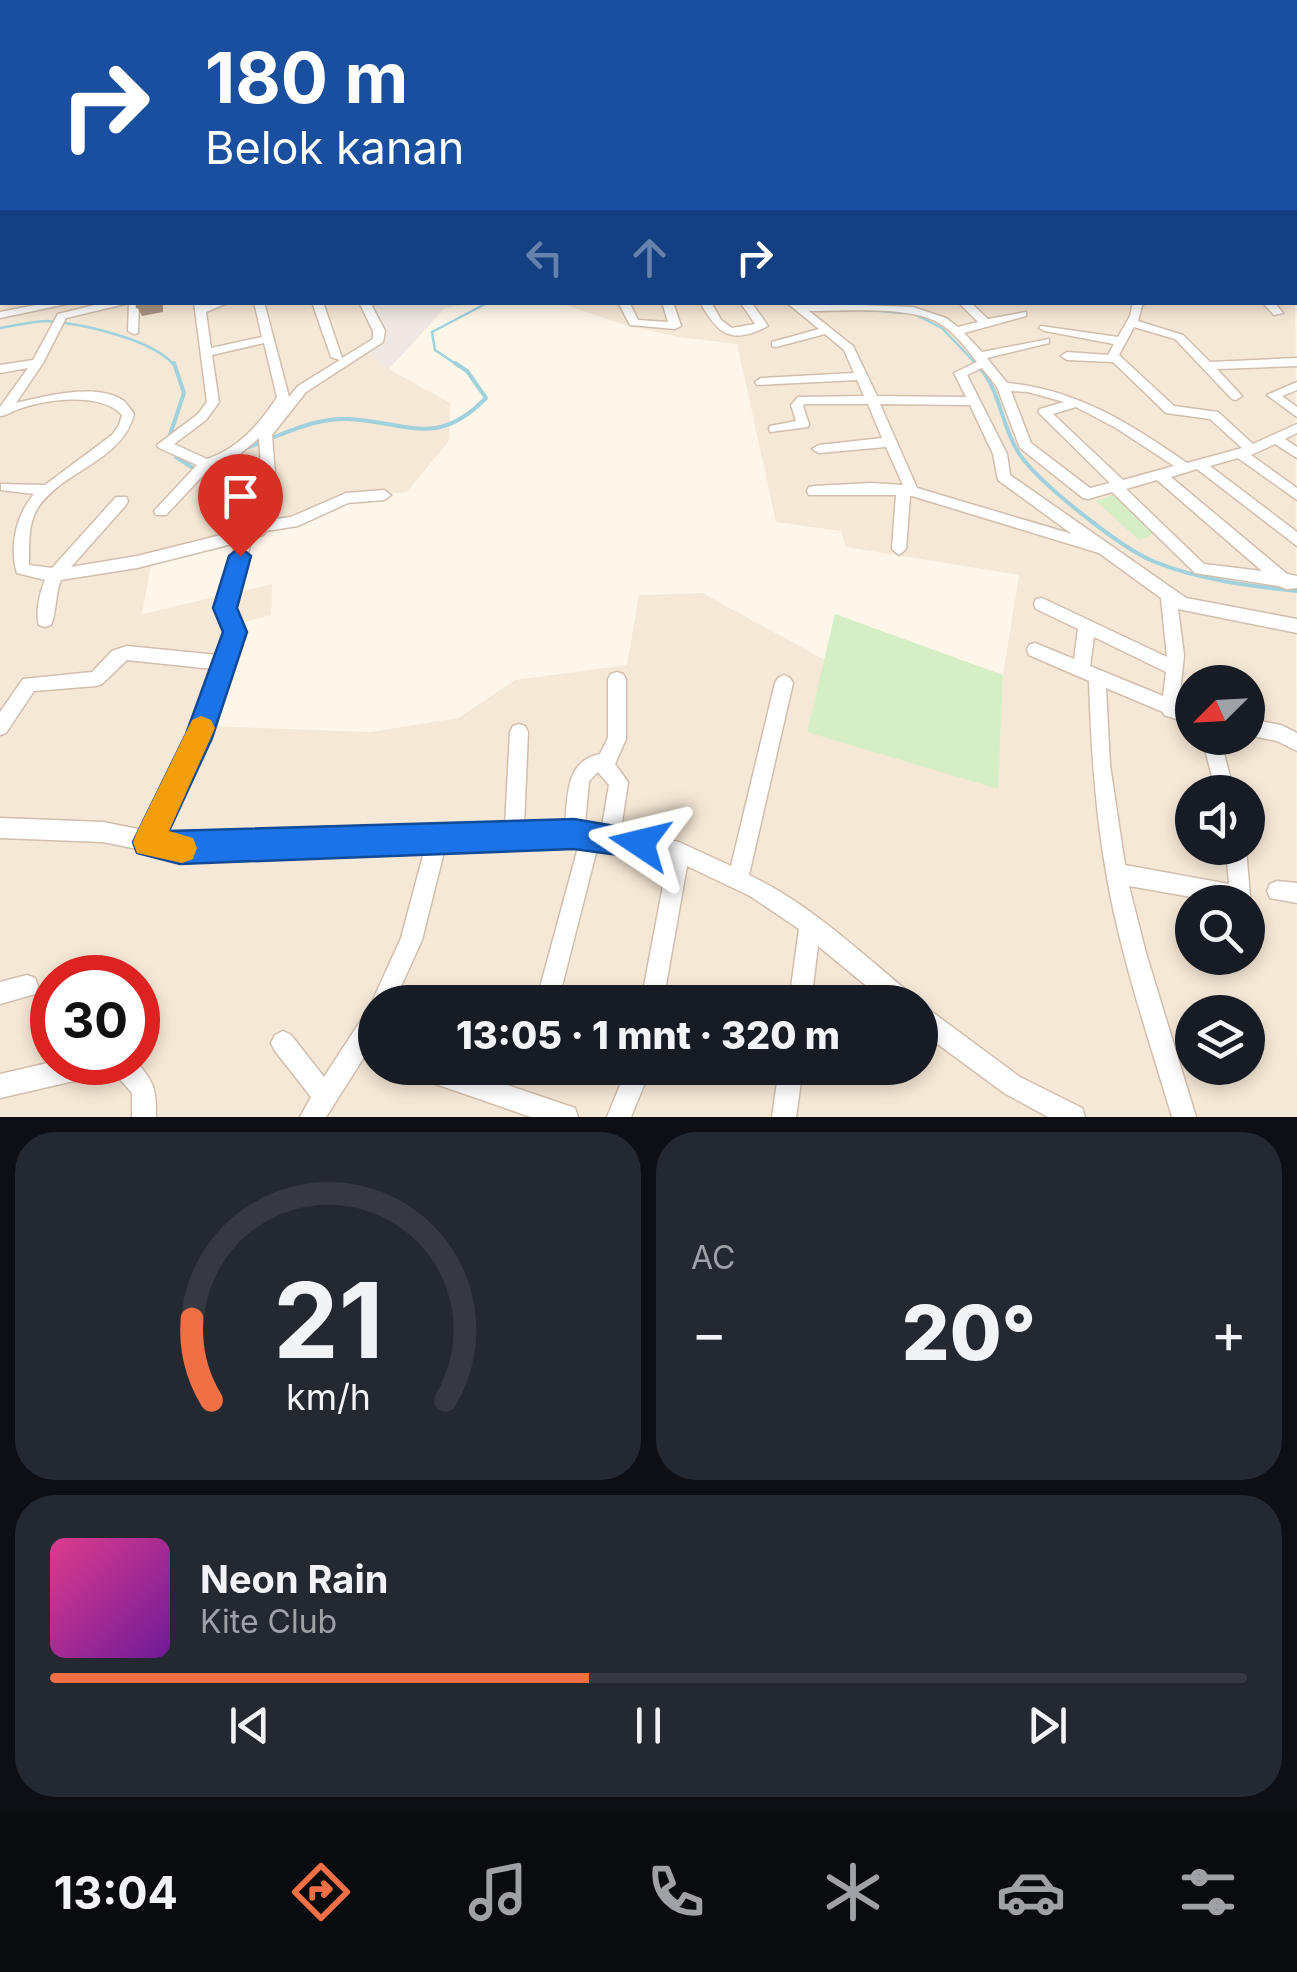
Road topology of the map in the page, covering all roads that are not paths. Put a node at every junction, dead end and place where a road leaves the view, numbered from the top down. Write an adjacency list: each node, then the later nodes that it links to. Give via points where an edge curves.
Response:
1 (55, 305): 21 (street)
2 (110, 305): 36 (street, via 64,315)
3 (134, 305): 25 (street)
4 (260, 305): 27 (street)
5 (318, 305): 32 (street)
6 (366, 305): 44 (street, via 379,340)
7 (624, 305): 8 (street, via 632,322 675,326)
8 (667, 305)
9 (707, 305): 10 (street, via 728,334 762,326)
10 (747, 305)
11 (794, 305): 12 (street); 24 (street)
12 (818, 305): 13 (street)
13 (866, 305): 14 (street)
14 (913, 305): 26 (street)
15 (966, 305): 23 (street)
16 (1011, 305): 23 (street, via 1024,316)
17 (1137, 305): 22 (street)
18 (1269, 305): 20 (street)
19 (199, 306): 30 (street)
20 (1278, 313)
21 (0, 315)
22 (1132, 323): 28 (street); 37 (street, via 1179,337)
23 (987, 324): 26 (street)
24 (828, 330): 29 (street); 39 (street, via 848,348)
25 (134, 331)
26 (957, 331): 34 (street)
27 (267, 339): 30 (street); 44 (street)
28 (1119, 341): 33 (street); 34 (street, via 1045,335)
29 (776, 344)
30 (205, 354): 60 (street, via 213,402 164,445)
31 (1068, 356): 33 (street)
32 (338, 357)
33 (1115, 359): 57 (street, via 1170,410 1214,415)
34 (980, 362): 41 (street); 46 (street, via 960,373)
35 (1297, 362): 37 (street)
36 (37, 363): 38 (street); 48 (street)
37 (1207, 366): 43 (street)
38 (0, 369)
39 (862, 376): 40 (street); 45 (street)
40 (761, 382)
41 (1003, 386): 47 (street, via 1048,389); 51 (street)
42 (1297, 386): 50 (street, via 1273,394)
43 (1236, 396)
44 (289, 397): 60 (street, via 253,437); 71 (street, via 264,443)
45 (869, 398): 46 (street); 53 (street, via 802,400 797,405 803,424); 55 (street)
46 (972, 401): 74 (street, via 1000,454 1002,476)
47 (1076, 403): 49 (street); 59 (street)
48 (2, 412): 64 (street, via 94,396 124,406 128,420 122,433)
49 (1044, 412): 51 (street); 62 (street)
50 (1297, 413)
51 (1016, 415): 62 (street, via 1025,445 1055,472 1088,494)
52 (1297, 428): 54 (street)
53 (775, 430)
54 (1276, 439): 57 (street); 58 (street)
55 (891, 442): 56 (street); 66 (street)
56 (819, 449)
57 (1246, 451): 59 (street); 68 (street)
58 (1297, 453)
59 (1192, 465): 61 (street); 73 (street)
60 (203, 467): 70 (street)
61 (1160, 475): 62 (street); 77 (street)
62 (1118, 486): 77 (street, via 1200,570)
63 (6, 487): 64 (street)
64 (47, 490): 76 (street, via 28,512 22,569)
65 (814, 491): 66 (street)
66 (908, 491): 74 (street); 75 (street)
67 (384, 495): 71 (street, via 344,498 293,522)
68 (1297, 495)
69 (122, 501): 76 (street)
70 (161, 511)
71 (266, 526): 72 (street)
72 (246, 534): 76 (street); 84 (street, via 225,608 235,632)
73 (1297, 540)
74 (1104, 548): 78 (street)
75 (899, 550)
76 (55, 575): 80 (street)
77 (1291, 583)
78 (1169, 598): 82 (street); 85 (street)
79 (1042, 604): 81 (street)
80 (44, 620)
81 (1088, 626): 86 (street); 87 (street)
82 (1297, 626)
83 (1034, 650): 87 (street)
84 (222, 663): 93 (street, via 127,653 96,680 28,684); 102 (street, via 198,738)
85 (1176, 665)
86 (1175, 669)
87 (1089, 674): 91 (street); 105 (street)
88 (1175, 676): 91 (street)
89 (616, 679): 97 (street, via 619,728)
90 (784, 683): 106 (street)
91 (1170, 709): 92 (street)
92 (1175, 711)
93 (0, 728)
94 (1265, 730): 96 (street)
95 (520, 732): 99 (street)
96 (1297, 744)
97 (607, 762): 100 (street, via 605,769 619,782); 100 (street, via 593,764 580,777)
98 (0, 828): 102 (street, via 102,832)
99 (514, 834): 100 (street); 101 (street)
100 (592, 836): 103 (street); 109 (street)
101 (437, 839): 102 (street, via 180,848); 108 (street)
102 (148, 842)
103 (679, 852): 106 (street); 110 (street)
104 (1237, 865): 105 (street, via 1240,896)
105 (1116, 874): 130 (street)
106 (738, 878): 107 (street)
107 (810, 925): 111 (street); 112 (street)
108 (390, 985)
109 (551, 985)
110 (655, 985)
111 (802, 985)
112 (882, 985)
113 (27, 986): 114 (street)
114 (0, 993)
115 (938, 1030): 125 (street)
116 (283, 1043): 124 (street)
117 (358, 1054): 124 (street)
118 (30, 1079): 123 (street)
119 (140, 1085): 126 (street)
120 (473, 1085): 127 (street)
121 (632, 1085): 128 (street)
122 (789, 1085): 129 (street)
123 (0, 1086)
124 (319, 1108)
125 (1065, 1115)
126 (144, 1117)
127 (566, 1117)
128 (619, 1117)
129 (784, 1117)
130 (1184, 1117)

